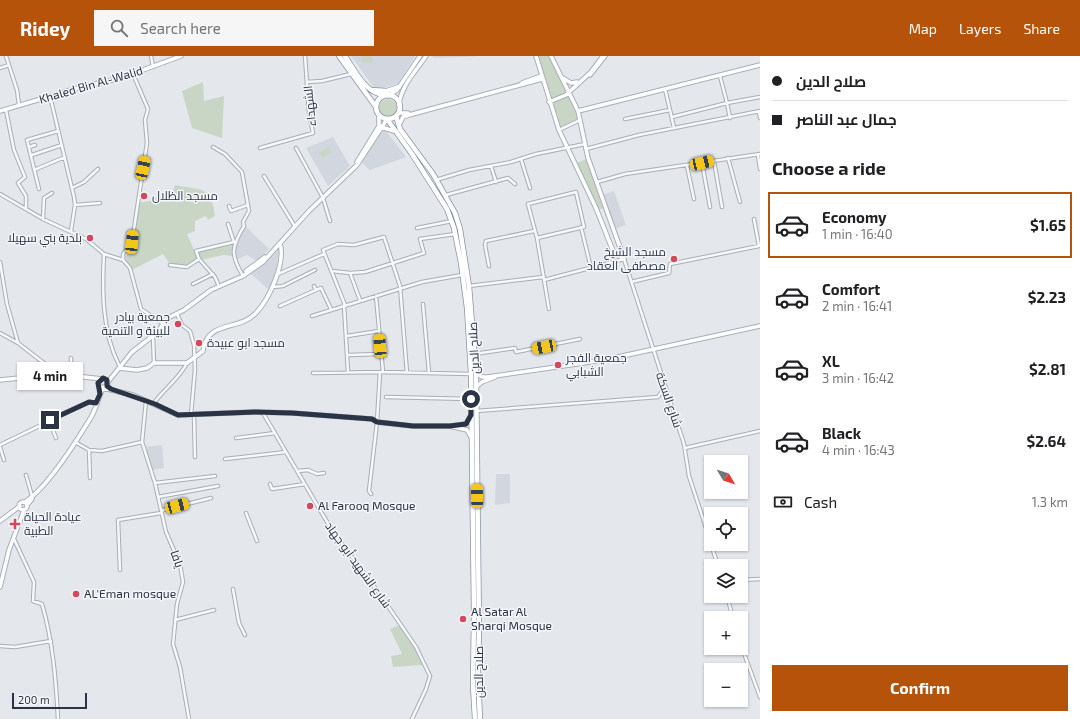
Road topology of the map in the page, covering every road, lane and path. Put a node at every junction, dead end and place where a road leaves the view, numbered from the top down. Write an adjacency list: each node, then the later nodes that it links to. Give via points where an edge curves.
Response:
1 (6, 56): 12 (street)
2 (151, 56): 14 (street)
3 (181, 56): 14 (main road, Khaled Bin Al-Walid)
4 (305, 56): 23 (street, الشهداء)
5 (339, 56): 15 (highway)
6 (345, 56): 15 (highway)
7 (420, 56): 24 (main road)
8 (426, 56): 35 (main road, via 403,90)
9 (536, 56): 21 (main road, شارع السكة)
10 (551, 56): 20 (main road, شارع السكة)
11 (605, 56): 22 (main road); 31 (main road, via 595,71 574,90)
12 (9, 65): 16 (street); 34 (street)
13 (760, 65): 19 (main road)
14 (153, 67): 17 (main road, Khaled Bin Al-Walid)
15 (349, 67): 18 (highway); 26 (highway)
16 (0, 68)
17 (133, 74): 28 (main road, Khaled Bin Al-Walid); 116 (street, via 148,109 145,120 147,143 132,242 123,254)
18 (351, 74): 23 (street); 36 (highway)
19 (720, 76): 25 (main road); 33 (street)
20 (561, 77): 22 (main road, via 571,83); 27 (main road, شارع السكة)
21 (542, 78): 32 (main road, شارع السكة); 43 (main road); 50 (main road, via 409,115 401,119)
22 (580, 81): 27 (main road)
23 (307, 82): 61 (street, الشهداء, via 313,133)
24 (399, 87): 26 (highway, via 387,91); 29 (main road)
25 (665, 88): 38 (main road); 39 (street)
26 (370, 90): 29 (highway)
27 (569, 91): 31 (main road, شارع السكة); 32 (main road)
28 (50, 96): 34 (main road, Khaled Bin Al-Walid); 54 (street)
29 (387, 96): 35 (highway, via 396,99); 36 (highway, via 379,100)
30 (760, 97): 33 (street)
31 (572, 98): 38 (main road, شارع السكة)
32 (549, 102): 53 (main road, شارع السكة)
33 (727, 103): 44 (street); 45 (street)
34 (19, 105): 37 (main road, Khaled Bin Al-Walid)
35 (399, 106): 43 (highway)
36 (376, 107): 42 (highway)
37 (6, 110): 40 (main road, Khaled Bin Al-Walid); 97 (street, via 14,150 25,177 18,183 26,196)
38 (578, 110): 49 (main road, شارع السكة)
39 (670, 110): 44 (street); 48 (street)
40 (0, 112)
41 (759, 112): 45 (street); 46 (street)
42 (379, 115): 47 (highway); 88 (main road, via 379,126 354,166)
43 (397, 115): 47 (highway); 50 (highway, صلاح الدين)
44 (672, 117): 51 (street)
45 (730, 118): 51 (street)
46 (760, 118)
47 (387, 119): 52 (main road); 55 (highway, صلاح الدين)
48 (625, 119)
49 (581, 120): 53 (street); 56 (main road, شارع السكة)
50 (398, 126): 78 (highway, صلاح الدين)
51 (674, 128): 64 (street, via 638,134)
52 (380, 129): 55 (main road); 88 (main road, via 357,165)
53 (559, 130): 63 (main road, شارع السكة)
54 (58, 131): 58 (street); 59 (street, via 28,140)
55 (394, 131): 128 (highway, صلاح الدين, via 447,209 454,228)
56 (585, 144): 63 (street); 64 (main road, شارع السكة)
57 (35, 145): 59 (street)
58 (62, 145): 66 (street); 67 (street)
59 (29, 147): 66 (street)
60 (213, 147): 93 (street, via 225,154 242,172)
61 (260, 148)
62 (296, 148): 88 (street)
63 (567, 148): 69 (street); 115 (main road, شارع السكة, via 596,208 613,251)
64 (586, 149): 80 (main road, شارع السكة)
65 (759, 154): 68 (street); 75 (street)
66 (32, 156): 76 (street)
67 (65, 157): 76 (street); 82 (street)
68 (728, 158): 70 (street); 90 (street)
69 (521, 159): 72 (street); 83 (street)
70 (714, 161): 71 (street); 96 (street)
71 (702, 163): 73 (street); 95 (street)
72 (491, 166): 78 (street); 79 (street)
73 (687, 166): 80 (street, via 625,174); 89 (street)
74 (98, 168): 82 (street, via 84,182)
75 (760, 169)
76 (34, 170): 84 (street)
77 (264, 176): 103 (street)
78 (436, 180): 87 (highway, صلاح الدين)
79 (496, 182): 81 (street, via 508,178); 87 (street)
80 (597, 182): 115 (main road, شارع السكة)
81 (515, 184)
82 (72, 188): 92 (street)
83 (530, 188)
84 (39, 189)
85 (52, 193): 98 (street, via 44,198)
86 (0, 194): 97 (street)
87 (446, 195): 134 (highway, صلاح الدين, via 460,229)
88 (323, 197): 100 (street); 103 (main road); 111 (main road)
89 (694, 199)
90 (740, 202)
91 (100, 203): 92 (street)
92 (75, 205): 106 (street)
93 (248, 205): 94 (street, via 231,211); 110 (street, via 249,211 243,222 244,226)
94 (229, 206)
95 (710, 207)
96 (722, 207)
97 (26, 210): 98 (street)
98 (43, 219): 106 (street)
99 (754, 219): 130 (street, via 759,246 670,264 669,273)
100 (330, 220)
101 (452, 221): 104 (street)
102 (228, 224): 110 (street)
103 (294, 225): 126 (main road, via 272,250)
104 (417, 228)
105 (581, 228): 107 (street, via 584,227 576,192 528,204); 109 (street); 121 (street)
106 (71, 231): 112 (street, via 86,239)
107 (534, 231): 109 (street); 120 (street, via 486,241)
108 (455, 234): 118 (street, via 420,239 424,254)
109 (537, 238): 129 (street)
110 (234, 242): 114 (street, via 196,251); 126 (street, via 235,262)
111 (280, 243): 127 (main road); 146 (main road, via 254,270 211,290)
112 (104, 254): 116 (street); 165 (street, via 106,329)
113 (324, 254): 118 (street, via 323,250 338,244 354,245 384,237); 123 (street); 127 (street)
114 (199, 259): 119 (street, via 187,267); 125 (street)
115 (624, 259): 121 (street); 130 (street, شارع السكة)
116 (123, 260): 148 (street, via 130,268 141,309)
117 (0, 262): 156 (street, via 7,304)
118 (392, 263): 124 (street, via 365,272); 136 (street)
119 (170, 266)
120 (489, 266)
121 (592, 268): 129 (street)
122 (315, 270): 135 (street, via 283,286)
123 (332, 271): 124 (street); 141 (street)
124 (350, 273): 139 (street)
125 (213, 274): 131 (street); 132 (street)
126 (242, 274): 132 (main road)
127 (278, 274): 135 (main road)
128 (462, 275): 136 (street); 145 (highway, صلاح الدين)
129 (544, 279): 134 (street); 144 (street)
130 (631, 282): 157 (street, شارع السكة)
131 (193, 284)
132 (218, 284): 148 (main road)
133 (314, 286): 137 (street)
134 (469, 286): 145 (highway, صلاح الدين)
135 (273, 287): 161 (main road, via 255,314 213,332 205,342 203,351)
136 (400, 288): 138 (street); 169 (street)
137 (316, 290): 142 (street); 143 (street, via 321,288)
138 (376, 296): 139 (street); 151 (street)
139 (360, 300): 141 (street)
140 (423, 304): 170 (street)
141 (344, 305): 143 (street); 153 (street)
142 (280, 306)
143 (331, 309): 147 (street)
144 (549, 309)
145 (470, 312): 150 (highway, صلاح الدين)
146 (177, 314): 148 (main road); 161 (street, via 182,325 190,331)
147 (312, 316)
148 (161, 323): 154 (main road, via 161,328); 165 (main road, via 155,333 131,350)
149 (760, 326): 157 (main road)
150 (470, 328): 159 (highway, صلاح الدين); 172 (highway, صلاح الدين)
151 (379, 331): 153 (street); 158 (street)
152 (0, 333): 156 (street)
153 (347, 336): 160 (street)
154 (153, 337): 163 (street); 165 (main road, via 132,352)
155 (580, 339): 159 (street, via 516,352 516,348)
156 (18, 343): 171 (street)
157 (652, 350): 175 (main road); 181 (street, شارع السكة)
158 (381, 354): 160 (street); 167 (street)
159 (474, 354): 172 (highway, صلاح الدين)
160 (348, 355): 166 (street)
161 (195, 357): 164 (main road); 191 (street)
162 (71, 358): 174 (street)
163 (154, 363): 164 (main road); 165 (main road, via 141,369)
164 (187, 363): 188 (street)
165 (118, 368): 173 (main road)
166 (348, 372): 167 (street); 168 (street)
167 (382, 372): 169 (street); 194 (street)
168 (314, 373)
169 (407, 373): 170 (street)
170 (429, 373): 172 (street)
171 (58, 374): 174 (main road); 178 (main road)
172 (473, 374): 175 (main road, via 482,378); 182 (highway, صلاح الدين); 185 (highway, صلاح الدين)
173 (113, 375): 177 (main road); 179 (main road)
174 (71, 376): 176 (main road)
175 (496, 376): 182 (main road)
176 (89, 379): 177 (main road); 180 (main road)
177 (102, 379): 179 (main road, via 107,380); 180 (main road, via 99,382)
178 (0, 380)
179 (107, 384): 180 (main road); 183 (main road)
180 (101, 386): 183 (main road); 187 (main road)
181 (665, 387): 189 (street, via 658,397); 204 (street, شارع السكة)
182 (475, 388): 189 (highway, صلاح الدين)
183 (111, 389): 186 (main road)
184 (386, 397): 185 (street)
185 (471, 399): 192 (highway, صلاح الدين)
186 (146, 401): 188 (main road); 202 (street, يافا)
187 (96, 403): 193 (street, via 89,402); 201 (main road, via 91,418)
188 (154, 403): 191 (main road, via 178,415)
189 (476, 411): 230 (highway, صلاح الدين)
190 (263, 413): 191 (main road); 194 (main road, via 372,419); 197 (street, شارع الشهيد أبو جهاد)
191 (193, 415): 207 (street)
192 (471, 415): 195 (main road, via 466,424); 200 (highway, صلاح الدين)
193 (50, 420): 198 (street); 203 (street)
194 (377, 422): 195 (main road, via 413,426); 219 (street, via 369,491)
195 (450, 426): 200 (main road, via 467,430)
196 (760, 431): 204 (street)
197 (275, 433): 199 (street); 206 (street, شارع الشهيد أبو جهاد)
198 (56, 438)
199 (236, 438)
200 (471, 439): 230 (highway, صلاح الدين)
201 (75, 442): 205 (street); 220 (main road); 223 (main road, via 54,473)
202 (142, 442): 205 (street, via 102,451); 215 (street, يافا)
203 (0, 446): 209 (street)
204 (685, 448): 229 (street, شارع السكة, via 689,476)
205 (89, 450): 214 (street)
206 (286, 452): 208 (street); 210 (street, شارع الشهيد أبو جهاد)
207 (195, 457)
208 (224, 459)
209 (4, 460)
210 (298, 471): 211 (street); 217 (street, شارع الشهيد أبو جهاد)
211 (324, 473)
212 (26, 475): 220 (street)
213 (215, 476): 215 (street)
214 (90, 478)
215 (155, 483): 221 (street, يافا)
216 (270, 484): 217 (street, via 272,489)
217 (305, 484): 251 (street, شارع الشهيد أبو جهاد, via 333,532 416,647 430,676)
218 (218, 486): 221 (street)
219 (371, 494)
220 (32, 496): 223 (main road)
221 (158, 496): 226 (street, يافا)
222 (211, 498): 226 (street)
223 (26, 503): 224 (main road, via 21,502); 225 (main road)
224 (20, 506): 225 (main road); 228 (main road)
225 (24, 510): 231 (main road)
226 (161, 512): 233 (street, via 118,520); 239 (street, يافا, via 166,532 180,564 183,582)
227 (246, 513): 232 (street)
228 (0, 521)
229 (704, 522)
230 (476, 527): 245 (highway, صلاح الدين); 246 (highway, صلاح الدين)
231 (14, 538): 236 (main road); 241 (street, via 34,582 34,601 42,604)
232 (257, 541)
233 (120, 570)
234 (760, 578): 235 (street)
235 (748, 579)
236 (0, 586)
237 (233, 589): 240 (street, via 239,624)
238 (214, 610): 239 (street)
239 (175, 620): 250 (street, يافا, via 173,644 180,667)
240 (245, 635)
241 (51, 641): 242 (street, via 15,647); 249 (street)
242 (0, 646): 243 (street)
243 (0, 649)
244 (745, 655): 247 (street)
245 (472, 686): 246 (highway, via 475,690); 248 (highway, صلاح الدين)
246 (478, 688): 248 (highway, صلاح الدين)
247 (760, 697)
248 (476, 705): 252 (highway, صلاح الدين); 253 (highway, صلاح الدين)
249 (58, 719)
250 (189, 719)
251 (412, 719)
252 (475, 719)
253 (480, 719)

